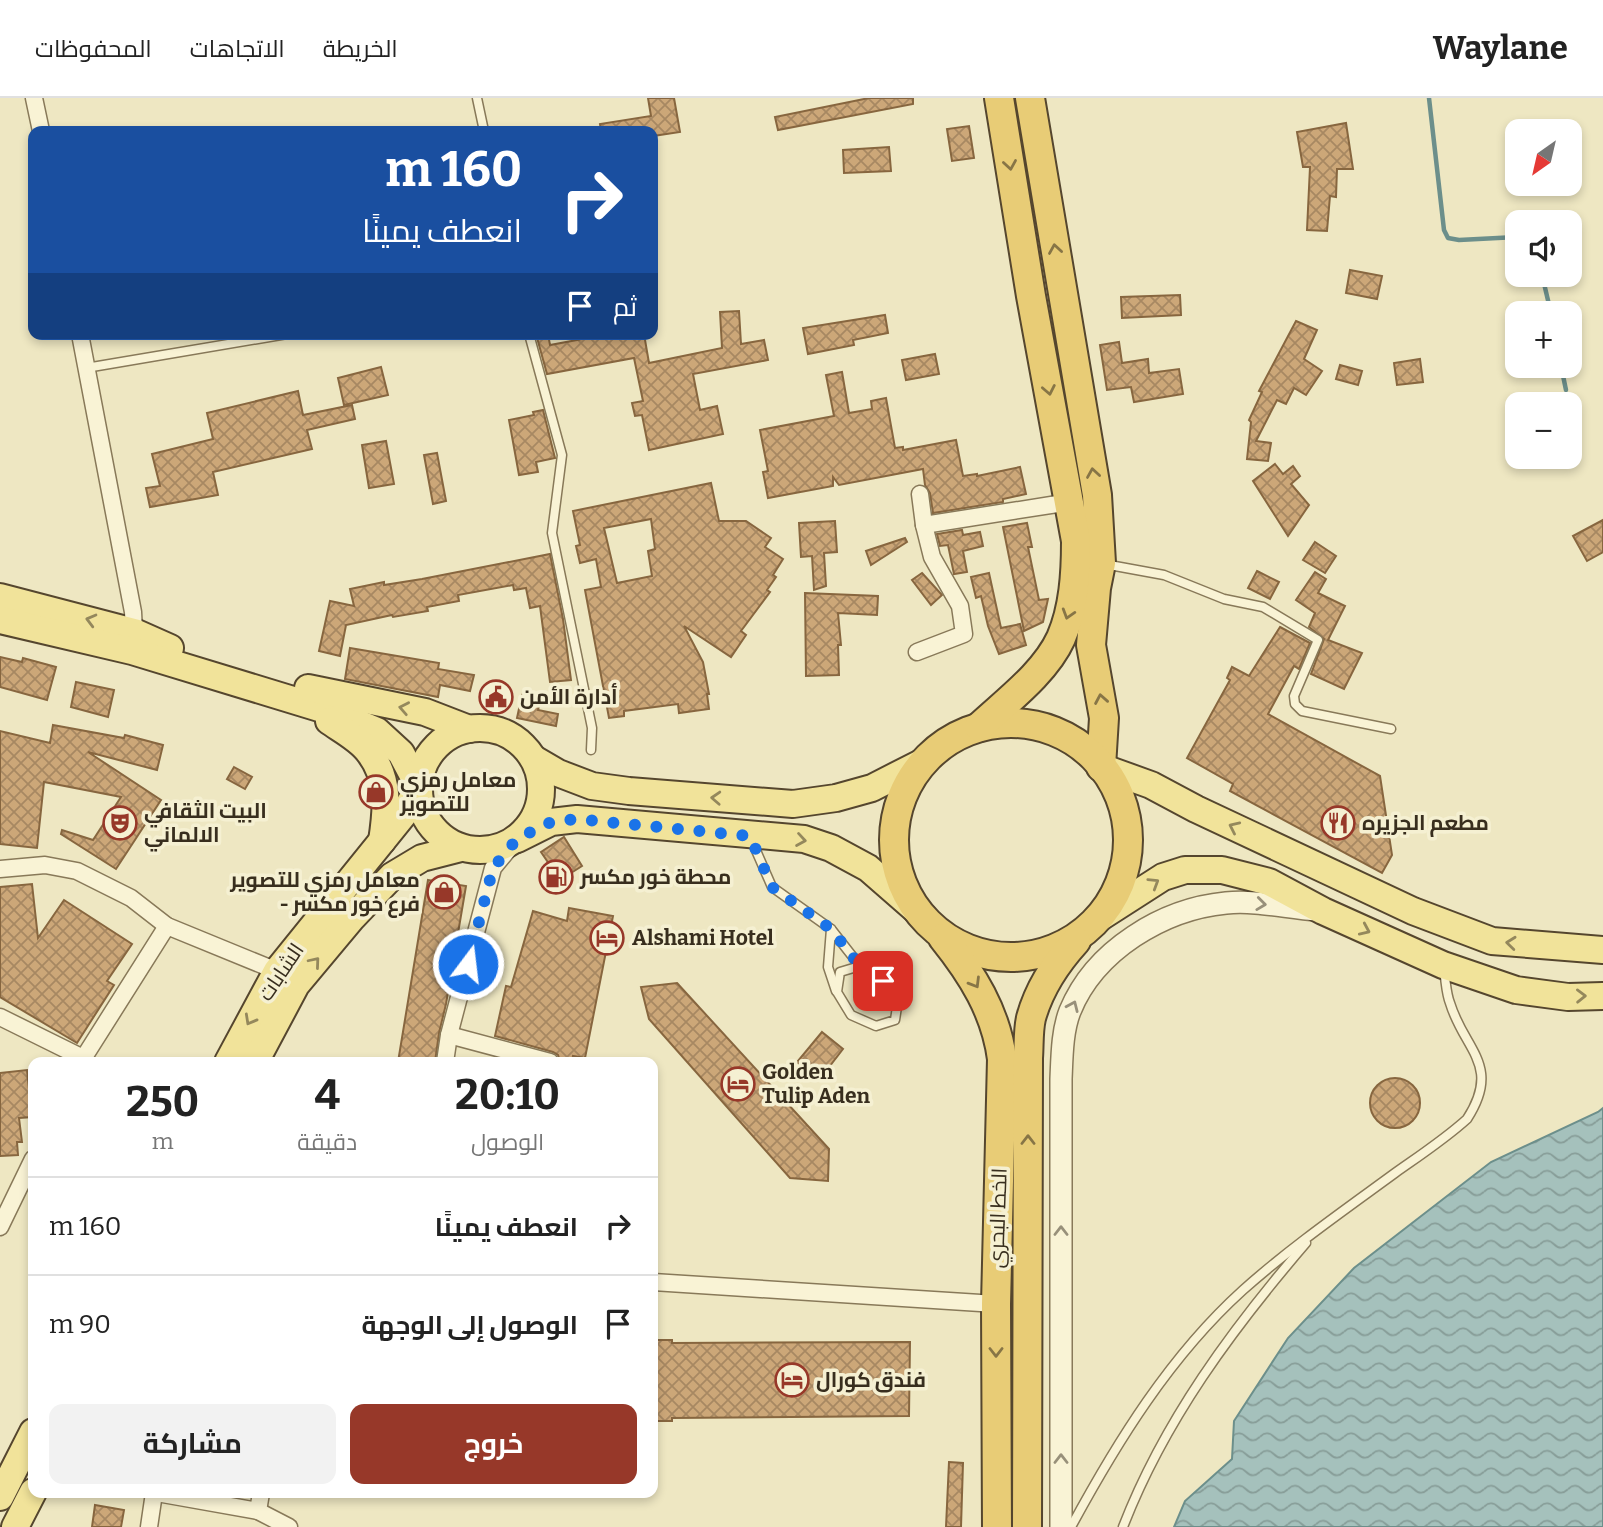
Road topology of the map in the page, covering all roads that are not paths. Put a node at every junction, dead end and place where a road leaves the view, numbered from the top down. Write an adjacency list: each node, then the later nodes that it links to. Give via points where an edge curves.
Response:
1 (34, 98): 5 (street)
2 (477, 98): 6 (lane)
3 (999, 98): 12 (highway, one-way to 12)
4 (1030, 98): 14 (highway, one-way to 4, via 1097,495)
5 (40, 126)
6 (483, 126)
7 (81, 340): 10 (street)
8 (252, 340): 10 (lane)
9 (531, 340): 24 (lane, via 562,455 552,533 592,728)
10 (86, 368): 17 (street)
11 (920, 494): 13 (street)
12 (1070, 502): 13 (street); 21 (highway, one-way to 21, via 1076,573 1061,638 1049,658)
13 (924, 525): 18 (street, via 936,565 960,606 964,634)
14 (1101, 563): 23 (lane, via 1164,575 1224,599 1263,607 1318,640 1294,696 1303,711); 27 (highway, one-way to 14, via 1104,718 1091,645)
15 (0, 597): 17 (main road, one-way to 15)
16 (0, 620): 19 (main road)
17 (134, 632): 19 (main road)
18 (917, 652)
19 (173, 657): 20 (main road); 22 (main road, one-way to 19, via 425,712)
20 (297, 703): 28 (main road, via 377,731 401,753); 31 (main road, via 368,751 386,787)
21 (979, 727): 26 (highway, via 949,741); 27 (highway, via 1013,723 1046,729 1076,744)
22 (469, 729): 25 (main road, via 506,733); 28 (main road, via 437,745 424,764)
23 (1391, 729)
24 (591, 750)
25 (534, 759): 26 (main road, one-way to 25, via 872,788 793,804 592,786); 30 (main road, via 542,783 539,808)
26 (923, 762): 35 (highway, via 899,806 894,839 898,872 908,895)
27 (1101, 766): 36 (highway, via 1124,811 1128,844 1119,885); 39 (main road, one-way to 27, via 1492,941 1413,911 1151,785)
28 (419, 787): 31 (main road, الشابات); 32 (main road, via 427,820 441,837)
29 (750, 836): 30 (main road, via 576,819 551,822); 35 (main road, one-way to 35, via 804,839 831,848 868,868); 38 (lane, via 772,887)
30 (517, 839): 32 (main road, via 496,849); 46 (street, via 493,868)
31 (381, 845): 42 (main road, الشابات)
32 (461, 848): 50 (main road, الشابات, one-way to 32, via 296,985 352,918 393,876 422,858)
33 (0, 869): 37 (street, via 45,865 77,871 131,898)
34 (1323, 911): 36 (main road, one-way to 34, via 1163,877 1185,870 1222,870 1269,882); 40 (main road, one-way to 40); 70 (street, one-way to 34, via 1061,1079 1070,1012 1081,989 1113,953 1175,915 1227,903)
35 (929, 922): 36 (highway, via 947,938 977,951 1009,957 1057,947); 57 (highway, الخط البحري, one-way to 57, via 979,986 1000,1040)
36 (1091, 925): 69 (highway, الخط البحري, one-way to 36, via 1031,1019 1059,959)
37 (167, 926): 42 (street); 48 (street)
38 (831, 929): 41 (lane); 43 (lane, via 828,967)
39 (1603, 950)
40 (1443, 965): 44 (main road, one-way to 44, via 1516,990); 55 (lane, via 1450,1004 1479,1062 1482,1077 1476,1106 1456,1129)
41 (860, 966): 43 (lane, via 840,972); 43 (lane, via 883,981 898,1000 895,1020 876,1026 851,1015)
42 (277, 971): 49 (main road, الشابات, one-way to 49)
43 (836, 992)
44 (1603, 996)
45 (0, 1017): 47 (street)
46 (449, 1035): 51 (street); 52 (street)
47 (76, 1057)
48 (84, 1057)
49 (231, 1057)
50 (258, 1057)
51 (446, 1057)
52 (531, 1057)
53 (28, 1169): 54 (street)
54 (0, 1227)
55 (1318, 1230): 71 (lane, via 1242,1291 1177,1361 1136,1418); 72 (lane, via 1257,1302 1182,1406)
56 (658, 1282): 57 (street)
57 (996, 1304): 68 (highway, الخط البحري, one-way to 68)
58 (27, 1458): 59 (main road)
59 (0, 1497)
60 (30, 1498): 65 (main road)
61 (154, 1498): 66 (street)
62 (184, 1498): 64 (street)
63 (260, 1498): 64 (street)
64 (258, 1511): 67 (street)
65 (15, 1527)
66 (149, 1527)
67 (289, 1527)
68 (997, 1527)
69 (1027, 1527)
70 (1061, 1527)
71 (1071, 1527)
72 (1123, 1527)

